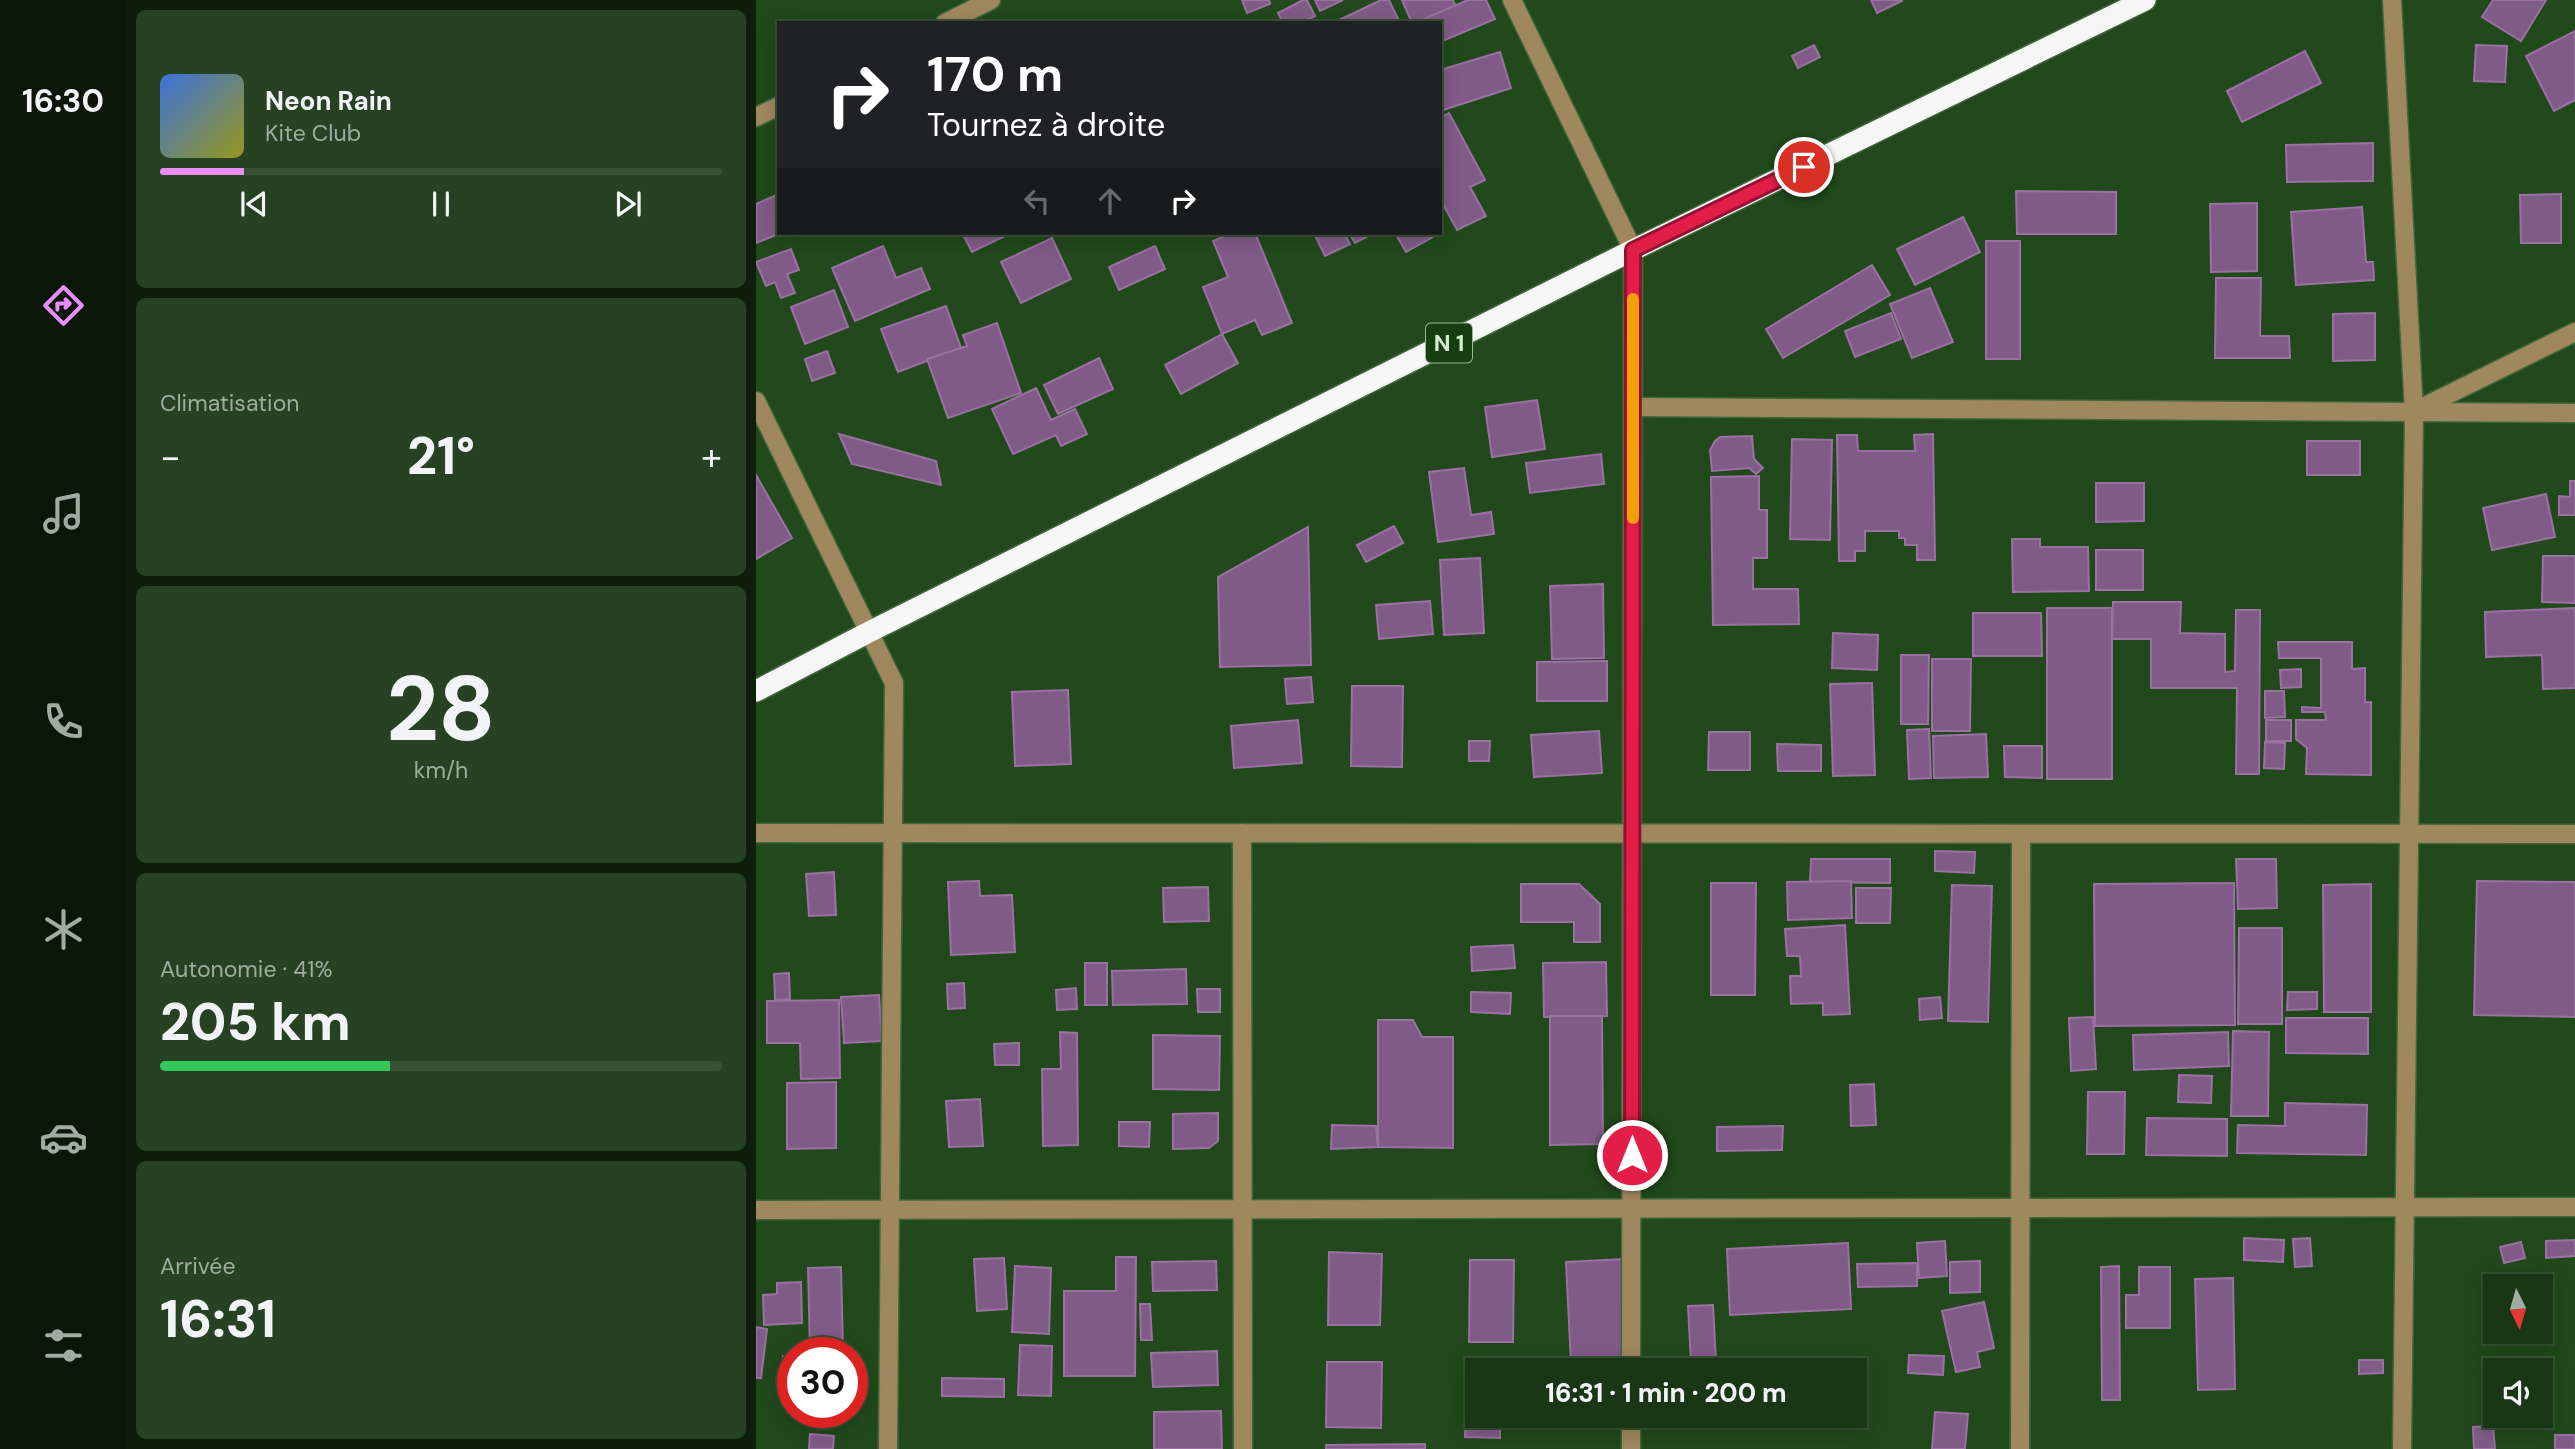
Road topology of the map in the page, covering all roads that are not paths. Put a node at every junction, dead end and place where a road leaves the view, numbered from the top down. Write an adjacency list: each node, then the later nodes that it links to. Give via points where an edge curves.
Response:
1 (991, 0): 5 (street)
2 (1512, 0): 8 (street)
3 (2145, 0): 8 (highway, N 1)
4 (2392, 0): 12 (street)
5 (949, 21)
6 (777, 107): 7 (street)
7 (756, 117)
8 (1633, 250): 11 (street); 14 (highway, N 1)
9 (2575, 332): 12 (street)
10 (756, 401): 14 (street)
11 (1633, 407): 12 (street); 19 (street)
12 (2414, 412): 13 (street); 21 (street)
13 (2575, 413)
14 (869, 632): 15 (highway, N 1); 17 (street, via 894,683)
15 (756, 691)
16 (756, 833): 17 (street)
17 (893, 834): 18 (street); 28 (street)
18 (1242, 834): 19 (street); 29 (street)
19 (1632, 834): 20 (street); 26 (street)
20 (2021, 834): 21 (street); 25 (street)
21 (2409, 834): 22 (street); 23 (street)
22 (2575, 834)
23 (2405, 1207): 24 (street); 25 (street); 36 (street)
24 (2575, 1207)
25 (2021, 1208): 26 (street); 35 (street)
26 (1632, 1209): 29 (street); 30 (street)
27 (756, 1210): 28 (street)
28 (890, 1210): 29 (street); 32 (street)
29 (1242, 1210): 33 (street)
30 (1632, 1358)
31 (1631, 1428): 34 (street)
32 (888, 1449)
33 (1242, 1449)
34 (1631, 1449)
35 (2020, 1449)
36 (2402, 1449)

